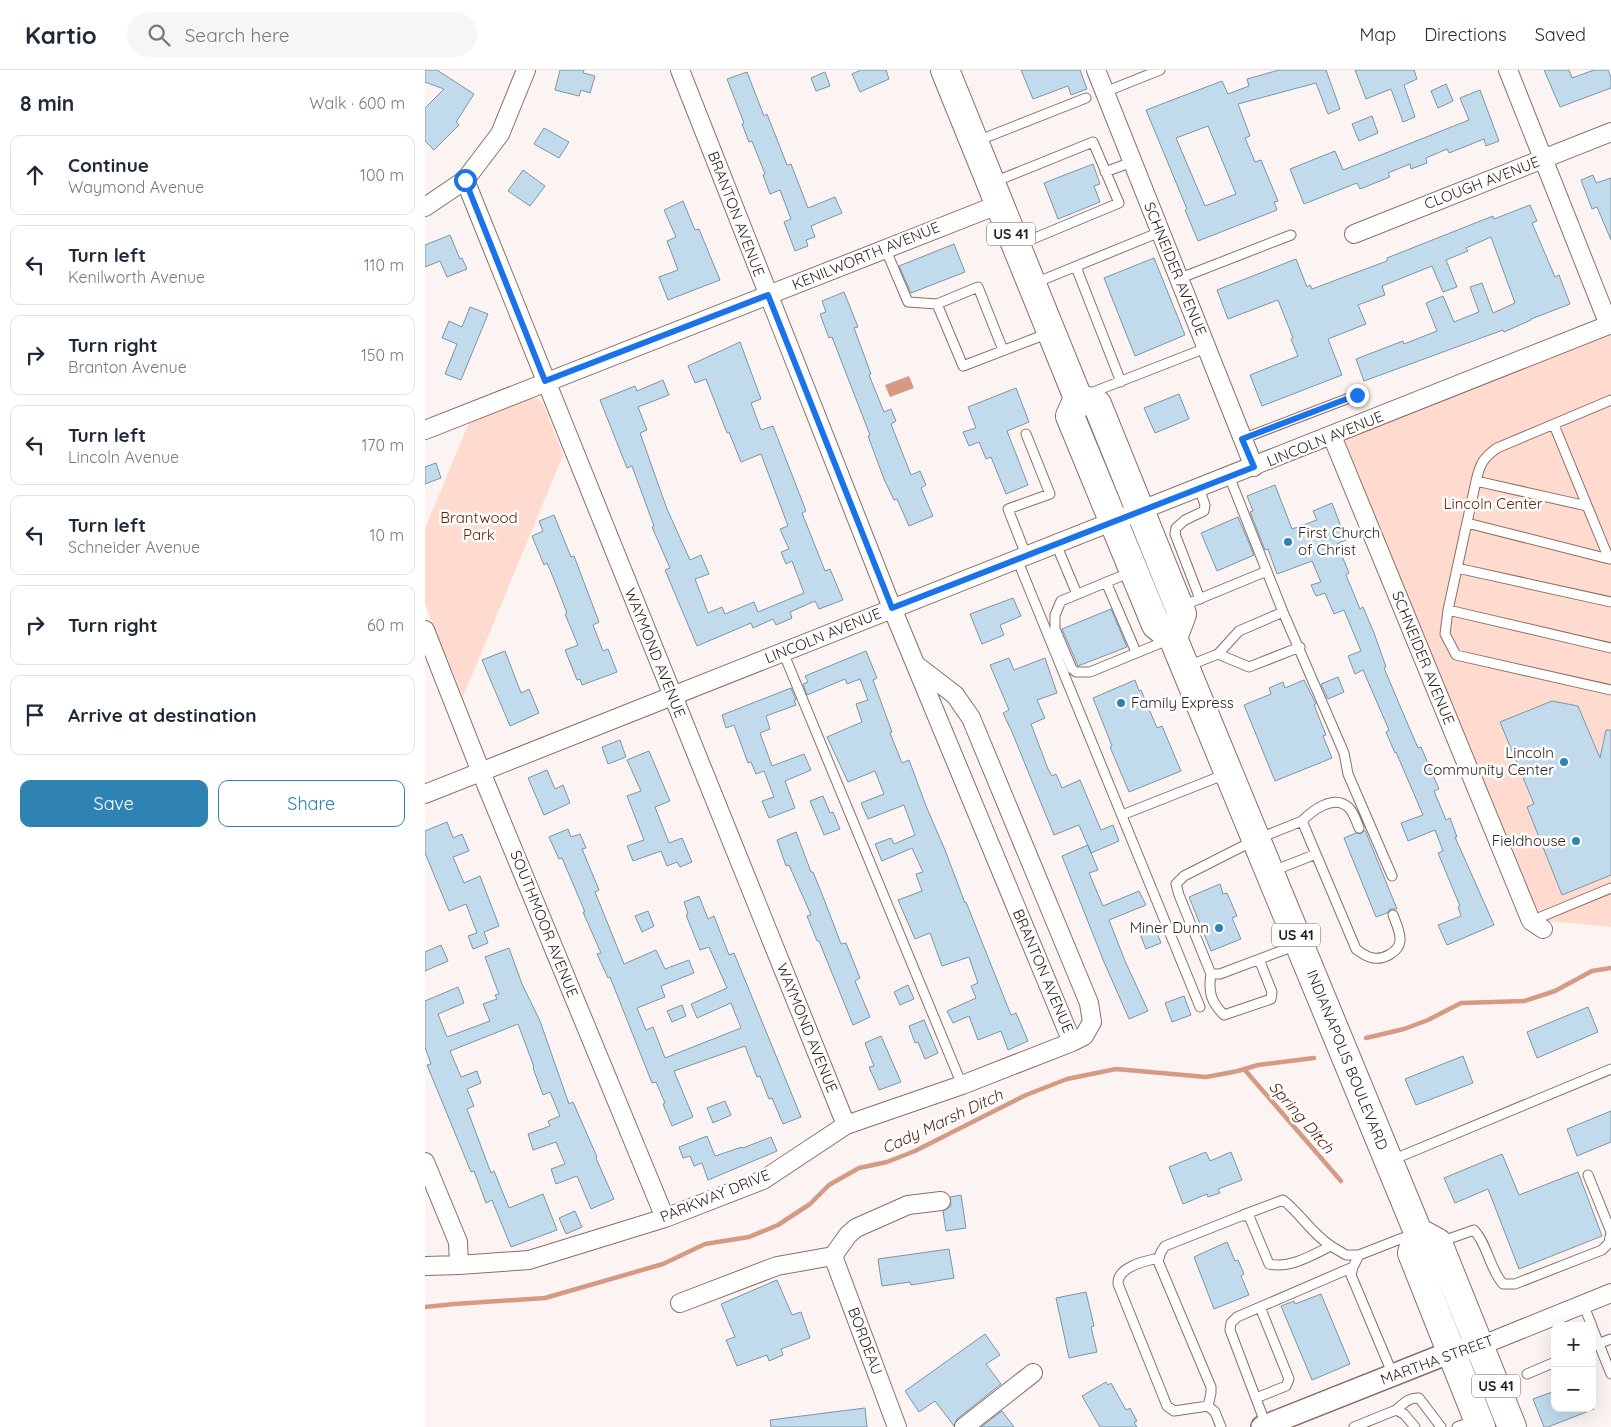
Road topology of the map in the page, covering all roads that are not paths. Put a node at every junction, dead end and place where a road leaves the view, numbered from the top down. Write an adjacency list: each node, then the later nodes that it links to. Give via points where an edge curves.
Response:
1 (527, 70): 14 (street, via 500,134)
2 (680, 70): 25 (street, BRANTON AVENUE)
3 (945, 70): 10 (highway, US 41)
4 (1096, 70): 7 (street, SCHNEIDER AVENUE)
5 (1160, 70): 7 (lane)
6 (1508, 70): 11 (street)
7 (1105, 92): 12 (street, SCHNEIDER AVENUE)
8 (1086, 98): 10 (lane)
9 (1611, 132): 11 (street, CLOUGH AVENUE)
10 (975, 142): 15 (highway, US 41)
11 (1544, 159): 19 (street, CLOUGH AVENUE); 27 (street)
12 (1132, 162): 13 (lane); 17 (street, SCHNEIDER AVENUE)
13 (1105, 172): 15 (lane, via 1093,142); 20 (lane, via 1119,203)
14 (465, 180): 16 (street); 31 (street, WAYMOND AVENUE)
15 (995, 194): 20 (highway, US 41); 21 (street, KENILWORTH AVENUE)
16 (425, 207)
17 (1160, 232): 22 (lane); 23 (street, SCHNEIDER AVENUE)
18 (1291, 234): 23 (lane)
19 (1354, 234)
20 (1016, 246): 24 (highway, US 41)
21 (885, 248): 25 (street, KENILWORTH AVENUE); 26 (lane, via 908,302)
22 (1076, 267): 24 (lane); 32 (lane)
23 (1178, 279): 29 (street, SCHNEIDER AVENUE)
24 (1032, 284): 28 (highway, US 41)
25 (768, 295): 31 (street, KENILWORTH AVENUE); 59 (street, BRANTON AVENUE)
26 (937, 304): 30 (lane, via 963,366); 30 (lane, via 977,287)
27 (1610, 326): 39 (street, LINCOLN AVENUE)
28 (1051, 332): 30 (lane); 34 (highway, US 41)
29 (1206, 348): 32 (lane); 40 (street, SCHNEIDER AVENUE)
30 (1003, 350)
31 (545, 381): 37 (street, KENILWORTH AVENUE); 72 (street, WAYMOND AVENUE)
32 (1121, 382): 34 (lane)
33 (1357, 395): 40 (lane)
34 (1078, 398): 46 (highway, via 1097,404); 47 (highway, INDIANAPOLIS BOULEVARD / US 41, via 1070,416)
35 (1611, 400): 36 (lane)
36 (1554, 425): 43 (lane, via 1485,456); 45 (lane)
37 (425, 430)
38 (1026, 434): 50 (lane, via 1050,494 1008,509)
39 (1332, 436): 41 (street, LINCOLN AVENUE); 85 (street, SCHNEIDER AVENUE)
40 (1242, 439): 41 (street, SCHNEIDER AVENUE)
41 (1254, 467): 42 (street, LINCOLN AVENUE)
42 (1229, 476): 44 (street, LINCOLN AVENUE); 54 (lane)
43 (1476, 481): 45 (lane); 48 (lane)
44 (1199, 488): 46 (street, LINCOLN AVENUE); 58 (lane, via 1205,505 1203,512 1185,520 1176,528 1175,534)
45 (1587, 506): 51 (lane)
46 (1140, 511): 47 (street, LINCOLN AVENUE); 58 (highway)
47 (1113, 521): 49 (street, LINCOLN AVENUE); 53 (highway, INDIANAPOLIS BOULEVARD / US 41)
48 (1467, 523): 51 (lane); 52 (lane)
49 (1056, 544): 50 (street, LINCOLN AVENUE); 56 (lane)
50 (1022, 557): 59 (street, LINCOLN AVENUE); 76 (lane)
51 (1610, 559)
52 (1457, 568): 57 (lane); 60 (lane)
53 (1133, 570): 55 (lane); 63 (highway, INDIANAPOLIS BOULEVARD / US 41, via 1156,625)
54 (1267, 571): 58 (lane); 61 (lane)
55 (1106, 582): 56 (lane); 67 (lane)
56 (1077, 594): 67 (lane, via 1061,601 1055,615 1055,629 1072,669 1090,672)
57 (1611, 602)
58 (1190, 603): 63 (highway)
59 (892, 608): 66 (street, LINCOLN AVENUE); 69 (street, BRANTON AVENUE)
60 (1448, 610): 65 (lane); 71 (lane, via 1445,634 1456,655)
61 (1283, 612): 64 (lane); 68 (lane, via 1239,631)
62 (425, 630): 73 (street, SOUTHMOOR AVENUE)
63 (1173, 638): 67 (lane); 70 (highway, INDIANAPOLIS BOULEVARD / US 41)
64 (1299, 647): 68 (lane, via 1249,667); 82 (lane)
65 (1611, 648)
66 (783, 652): 72 (street, LINCOLN AVENUE); 92 (lane)
67 (1136, 652)
68 (1218, 654): 70 (lane)
69 (915, 665): 90 (street, BRANTON AVENUE); 90 (street, BRANTON AVENUE, via 955,696 971,718 1089,1003 1092,1022 1084,1036)
70 (1185, 667): 74 (highway, INDIANAPOLIS BOULEVARD / US 41)
71 (1611, 690)
72 (672, 696): 73 (street, LINCOLN AVENUE); 93 (street, WAYMOND AVENUE)
73 (481, 772): 75 (street, LINCOLN AVENUE); 99 (street, SOUTHMOOR AVENUE)
74 (1229, 773): 76 (lane); 79 (highway, INDIANAPOLIS BOULEVARD / US 41)
75 (425, 794)
76 (1122, 815): 89 (lane)
77 (1302, 821): 78 (lane, via 1322,805 1337,802 1353,814); 79 (lane); 80 (lane)
78 (1359, 828)
79 (1257, 839): 81 (highway, INDIANAPOLIS BOULEVARD / US 41); 88 (lane, via 1184,876 1176,884)
80 (1316, 854): 81 (lane); 84 (lane, via 1356,949 1375,959 1394,952 1401,940)
81 (1271, 872): 86 (highway, INDIANAPOLIS BOULEVARD / US 41)
82 (1392, 876)
83 (1611, 888): 85 (lane)
84 (1393, 915)
85 (1537, 925)
86 (1299, 944): 87 (lane); 95 (highway, INDIANAPOLIS BOULEVARD / US 41)
87 (1259, 959): 88 (lane, via 1220,974); 88 (lane, via 1273,992 1271,999 1224,1015 1215,1005 1209,987)
88 (1211, 974)
89 (1200, 1007)
90 (1072, 1042): 92 (street, PARKWAY DRIVE)
91 (1611, 1069): 95 (lane)
92 (962, 1085): 93 (street, PARKWAY DRIVE)
93 (846, 1124): 99 (street, PARKWAY DRIVE, via 763,1180)
94 (425, 1162): 106 (street, via 458,1242)
95 (1389, 1162): 100 (highway, INDIANAPOLIS BOULEVARD / US 41)
96 (1588, 1175): 100 (lane, via 1611,1232 1609,1243 1602,1250 1515,1284 1503,1284 1496,1276 1480,1236 1474,1230)
97 (941, 1201): 103 (street, via 908,1205 856,1228)
98 (1241, 1216): 101 (lane, via 1283,1200 1319,1238); 101 (lane, via 1249,1216 1269,1264 1288,1265); 104 (lane, via 1165,1246)
99 (665, 1218): 106 (street, PARKWAY DRIVE, via 529,1260)
100 (1428, 1237): 102 (lane); 115 (highway, INDIANAPOLIS BOULEVARD / US 41); 116 (highway, US 41, via 1412,1253)
101 (1331, 1246): 102 (lane, via 1346,1255)
102 (1359, 1255): 107 (lane)
103 (833, 1256): 109 (street, via 777,1266); 127 (street, BORDEAU)
104 (1158, 1261): 123 (lane, via 1211,1387); 123 (lane, via 1149,1260 1123,1271 1117,1278 1118,1284 1167,1406 1174,1411)
105 (425, 1266): 106 (street, PARKWAY DRIVE)
106 (459, 1266)
107 (1353, 1267): 111 (lane); 121 (lane, via 1351,1275)
108 (1611, 1293): 110 (street, MARTHA STREET)
109 (680, 1303)
110 (1583, 1304): 112 (lane); 115 (street, MARTHA STREET)
111 (1260, 1307): 122 (lane, via 1237,1317 1230,1330); 122 (lane, via 1289,1379 1286,1386)
112 (1590, 1322)
113 (1611, 1339): 114 (lane)
114 (1596, 1345): 120 (lane)
115 (1480, 1346): 116 (street, MARTHA STREET); 133 (highway, INDIANAPOLIS BOULEVARD / US 41)
116 (1451, 1352): 121 (street, MARTHA STREET); 125 (highway, US 41)
117 (1551, 1364): 119 (lane)
118 (1033, 1373): 128 (street)
119 (1527, 1374)
120 (1611, 1374)
121 (1393, 1375): 126 (street, MARTHA STREET)
122 (1256, 1398): 126 (lane)
123 (1208, 1406): 129 (lane, via 1215,1412)
124 (1396, 1410): 130 (lane); 131 (lane); 132 (lane, via 1413,1397 1419,1398)
125 (1472, 1424)
126 (1264, 1426)
127 (897, 1427)
128 (964, 1427)
129 (1221, 1427)
130 (1354, 1427)
131 (1415, 1427)
132 (1441, 1427)
133 (1512, 1427)

